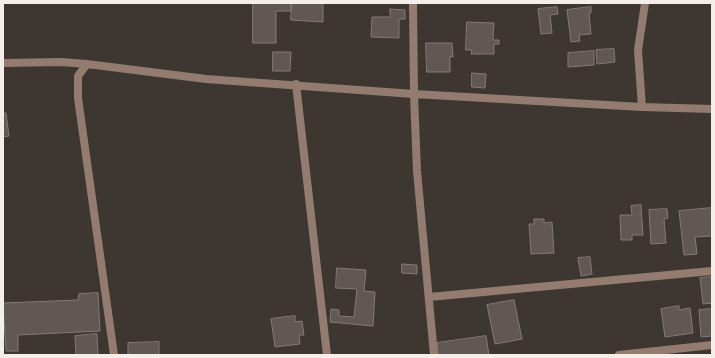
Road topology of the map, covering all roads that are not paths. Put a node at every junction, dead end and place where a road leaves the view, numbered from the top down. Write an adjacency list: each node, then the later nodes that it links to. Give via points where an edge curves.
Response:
1 (413, 3): 6 (street)
2 (645, 3): 7 (street, via 638,50)
3 (3, 63): 4 (street)
4 (87, 64): 5 (street, via 206,79); 12 (street, via 78,76 78,98)
5 (296, 84): 6 (street); 13 (street)
6 (414, 94): 7 (street); 10 (street)
7 (642, 107): 8 (street)
8 (712, 108)
9 (712, 271): 10 (street)
10 (429, 297): 14 (street)
11 (712, 345): 15 (street)
12 (114, 355)
13 (327, 355)
14 (434, 355)
15 (619, 355)

